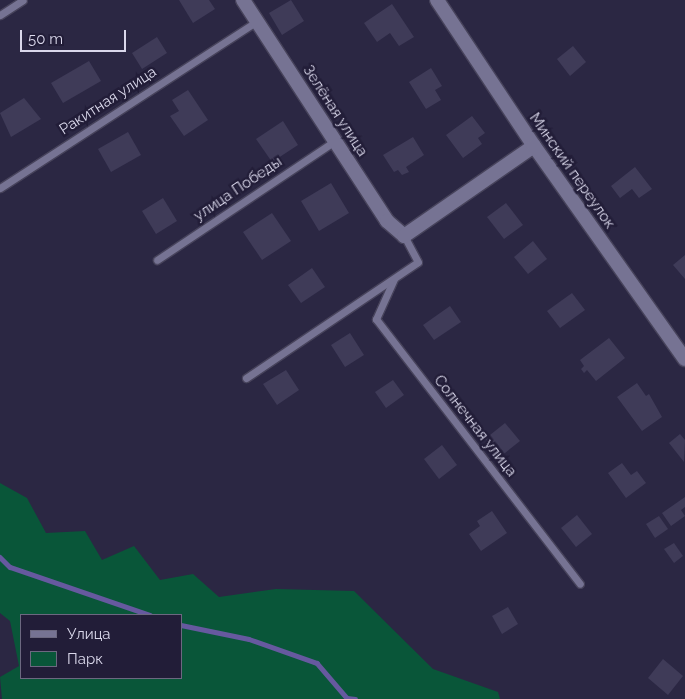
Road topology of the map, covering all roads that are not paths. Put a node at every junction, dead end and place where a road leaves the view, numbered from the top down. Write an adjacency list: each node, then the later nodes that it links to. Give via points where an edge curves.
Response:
1 (23, 0): 4 (lane)
2 (243, 0): 5 (street, Зелёная улица)
3 (437, 0): 7 (street, Минский переулок)
4 (0, 15)
5 (256, 20): 6 (street, Зелёная улица); 8 (lane, Ракитная улица)
6 (335, 141): 9 (street, Зелёная улица, via 387,221); 10 (lane, улица Победы)
7 (534, 146): 9 (street); 12 (street, Минский переулок)
8 (0, 188)
9 (404, 236): 11 (lane, via 418,262)
10 (157, 260)
11 (394, 279): 13 (lane); 14 (lane, Солнечная улица, via 376,319)
12 (685, 359)
13 (246, 378)
14 (580, 584)

